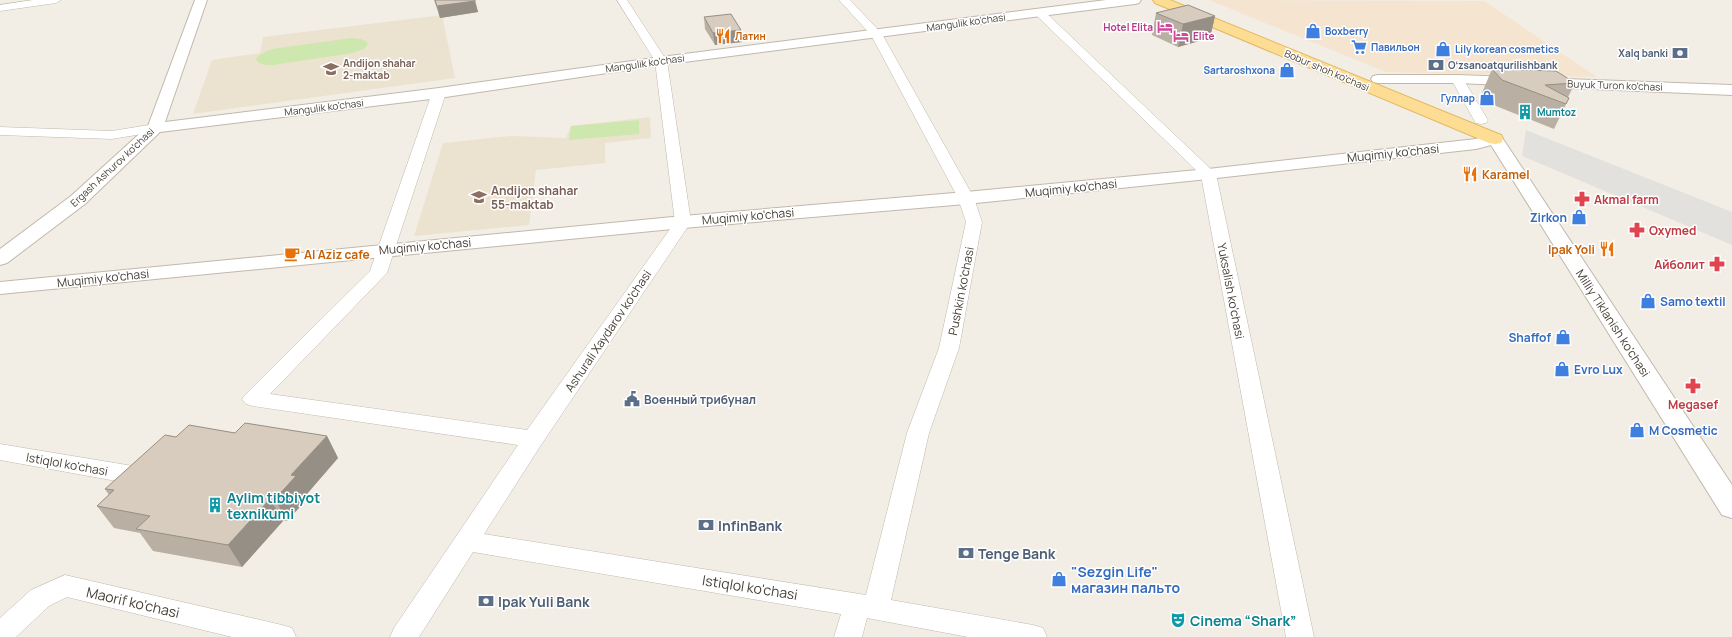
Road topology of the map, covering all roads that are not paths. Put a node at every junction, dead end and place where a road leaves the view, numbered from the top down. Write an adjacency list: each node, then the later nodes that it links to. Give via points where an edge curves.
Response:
1 (56, 0): 8 (street)
2 (201, 0): 17 (street, Ergash Ashurov ko'chasi)
3 (622, 0): 11 (street)
4 (844, 0): 10 (street, Pushkin ko'chasi)
5 (1135, 0): 9 (street, Mangulik ko'chasi)
6 (1159, 0): 19 (main road, Bobur shoh ko'chasi)
7 (1183, 0): 12 (main road, Bobur shoh ko'chasi)
8 (0, 8)
9 (1039, 12): 10 (street, Mangulik ko'chasi); 20 (street)
10 (876, 34): 11 (street, Mangulik ko'chasi); 21 (street, Pushkin ko'chasi)
11 (661, 61): 15 (street, Mangulik ko'chasi); 22 (street)
12 (1378, 79): 13 (street, Buyuk Turon ko'chasi); 16 (main road, Bobur shoh ko'chasi)
13 (1457, 79): 14 (street, Buyuk Turon ko'chasi); 16 (street)
14 (1732, 90)
15 (439, 92): 17 (street, Mangulik ko'chasi); 23 (street)
16 (1481, 120): 19 (main road)
17 (155, 128): 18 (street, via 112,136); 24 (street, Ergash Ashurov ko'chasi, via 78,200)
18 (0, 131)
19 (1495, 139): 20 (street, Muqimiy ko'chasi, via 1476,144); 29 (street, Milliy Tiklanish ko'chasi)
20 (1208, 174): 21 (street, Muqimiy ko'chasi); 37 (street, Yuksalish ko'chasi)
21 (966, 198): 22 (street, Muqimiy ko'chasi); 31 (street, Pushkin ko'chasi, via 974,222 949,348 918,433)
22 (683, 222): 23 (street, Muqimiy ko'chasi); 26 (street, Ashurali Xaydarov ko'chasi)
23 (386, 250): 25 (street, Muqimiy ko'chasi); 26 (street, via 378,274 253,399)
24 (0, 259)
25 (0, 288)
26 (533, 439): 30 (street, Ashurali Xaydarov ko'chasi)
27 (0, 452): 28 (street, Istiqlol ko'chasi)
28 (133, 476)
29 (1732, 507)
30 (467, 540): 31 (street, Istiqlol ko'chasi); 34 (street, Ashurali Xaydarov ko'chasi)
31 (866, 607): 35 (street, Pushkin ko'chasi); 36 (street, Istiqlol ko'chasi)
32 (0, 635): 33 (street, Maorif ko'chasi, via 40,598 66,586)
33 (282, 637)
34 (404, 637)
35 (848, 637)
36 (1033, 637)
37 (1300, 637)

